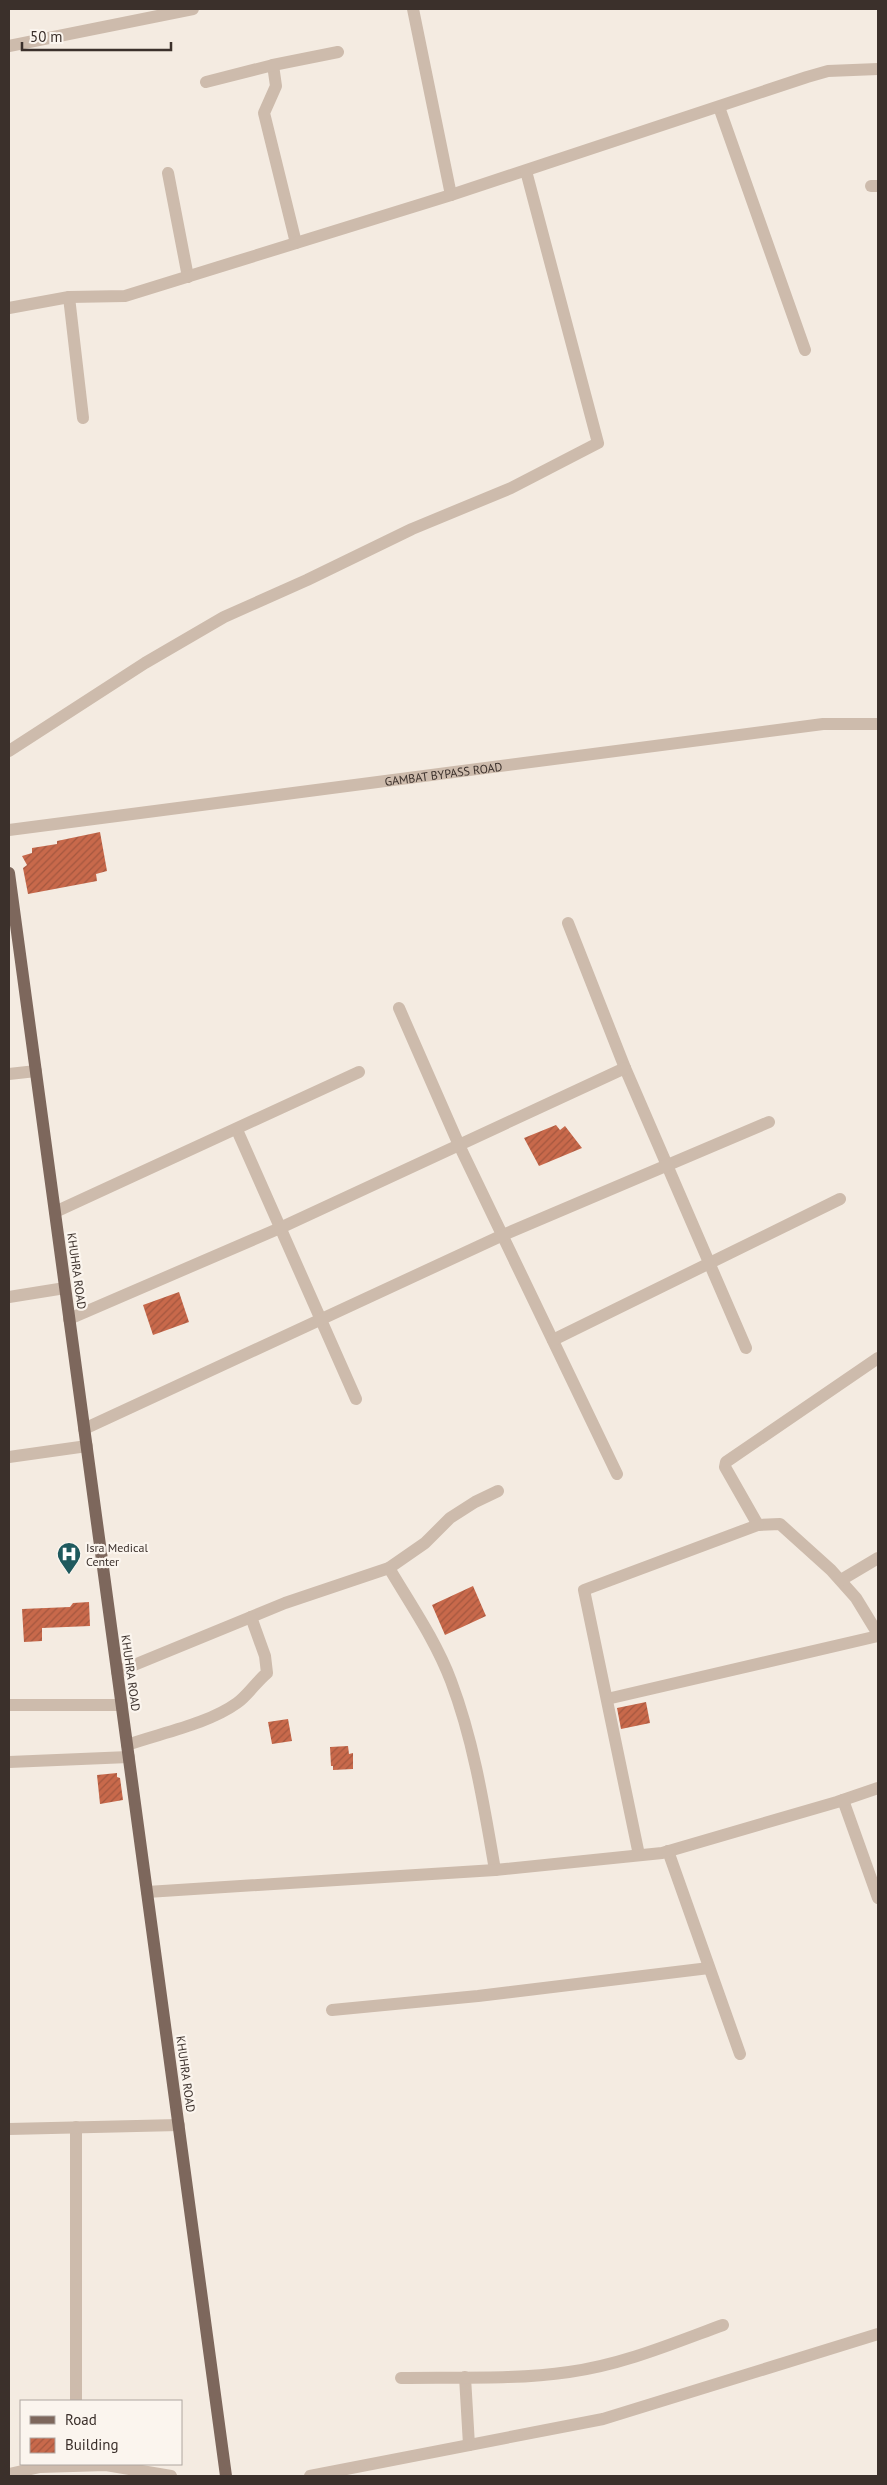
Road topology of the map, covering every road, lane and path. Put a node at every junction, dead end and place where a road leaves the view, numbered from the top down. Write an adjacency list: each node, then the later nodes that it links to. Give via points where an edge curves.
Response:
1 (193, 9): 3 (street)
2 (413, 9): 11 (street)
3 (9, 46)
4 (338, 52): 5 (street)
5 (273, 65): 7 (street); 12 (street, via 276,86 264,113)
6 (878, 69): 8 (street, via 828,71)
7 (206, 82)
8 (719, 107): 9 (street); 16 (street)
9 (526, 171): 11 (street); 19 (street, via 598,443 511,488 412,529 224,617 145,663)
10 (168, 173): 13 (street)
11 (451, 195): 12 (street)
12 (296, 243): 13 (street)
13 (188, 276): 14 (street, via 125,296)
14 (68, 297): 15 (street); 17 (street)
15 (9, 308)
16 (805, 350)
17 (83, 418)
18 (878, 724): 20 (street, GAMBAT BYPASS ROAD, via 823,724)
19 (9, 751)
20 (9, 830)
21 (9, 872): 25 (main road, KHUHRA ROAD)
22 (568, 923): 24 (street)
23 (399, 1008): 30 (street)
24 (625, 1068): 30 (street); 31 (street)
25 (36, 1070): 27 (street); 33 (main road, KHUHRA ROAD)
26 (359, 1072): 29 (street)
27 (9, 1074)
28 (769, 1122): 31 (street)
29 (237, 1130): 33 (street); 34 (street)
30 (459, 1145): 34 (street); 35 (street)
31 (668, 1167): 35 (street); 36 (street)
32 (840, 1199): 36 (street)
33 (55, 1212): 37 (main road, KHUHRA ROAD)
34 (280, 1228): 39 (street); 40 (street)
35 (503, 1235): 40 (street); 41 (street)
36 (709, 1263): 41 (street); 42 (street)
37 (65, 1288): 38 (street); 39 (main road, KHUHRA ROAD)
38 (9, 1297)
39 (69, 1319): 45 (main road, KHUHRA ROAD)
40 (321, 1321): 44 (street); 45 (street)
41 (553, 1340): 48 (street)
42 (746, 1348)
43 (878, 1358): 50 (street, via 726,1462 728,1476)
44 (356, 1399)
45 (84, 1429): 46 (main road, KHUHRA ROAD)
46 (87, 1446): 47 (street); 56 (main road, KHUHRA ROAD)
47 (9, 1456)
48 (617, 1474)
49 (498, 1491): 52 (street, via 450,1518 425,1543)
50 (758, 1525): 53 (street, via 780,1524); 57 (street, via 584,1590)
51 (878, 1558): 53 (street)
52 (388, 1568): 54 (street); 66 (street, via 434,1645 451,1681 471,1746)
53 (841, 1580): 55 (street)
54 (251, 1617): 56 (street); 60 (street, via 265,1656 266,1672 244,1697 207,1718)
55 (878, 1635): 57 (street)
56 (118, 1672): 58 (main road, KHUHRA ROAD)
57 (608, 1699): 65 (street)
58 (122, 1704): 59 (street); 60 (main road, KHUHRA ROAD)
59 (9, 1705)
60 (128, 1751): 61 (street); 68 (main road, KHUHRA ROAD)
61 (9, 1762)
62 (878, 1788): 63 (street)
63 (843, 1800): 64 (street); 67 (street)
64 (668, 1851): 65 (street); 70 (street)
65 (639, 1855): 66 (street)
66 (495, 1870): 68 (street)
67 (876, 1883): 69 (street)
68 (147, 1892): 73 (main road, KHUHRA ROAD)
69 (878, 1898)
70 (710, 1968): 71 (street); 72 (street)
71 (332, 2010)
72 (740, 2054)
73 (179, 2125): 74 (street); 85 (main road, KHUHRA ROAD)
74 (76, 2127): 75 (street); 80 (street)
75 (9, 2129)
76 (723, 2325): 78 (street, via 649,2351 570,2372)
77 (878, 2334): 81 (street, via 603,2419)
78 (465, 2377): 79 (street); 81 (street)
79 (401, 2378)
80 (76, 2400)
81 (469, 2445): 86 (street)
82 (76, 2465): 83 (street, via 40,2466); 84 (street, via 106,2465)
83 (9, 2474)
84 (171, 2476)
85 (226, 2476)
86 (310, 2476)

